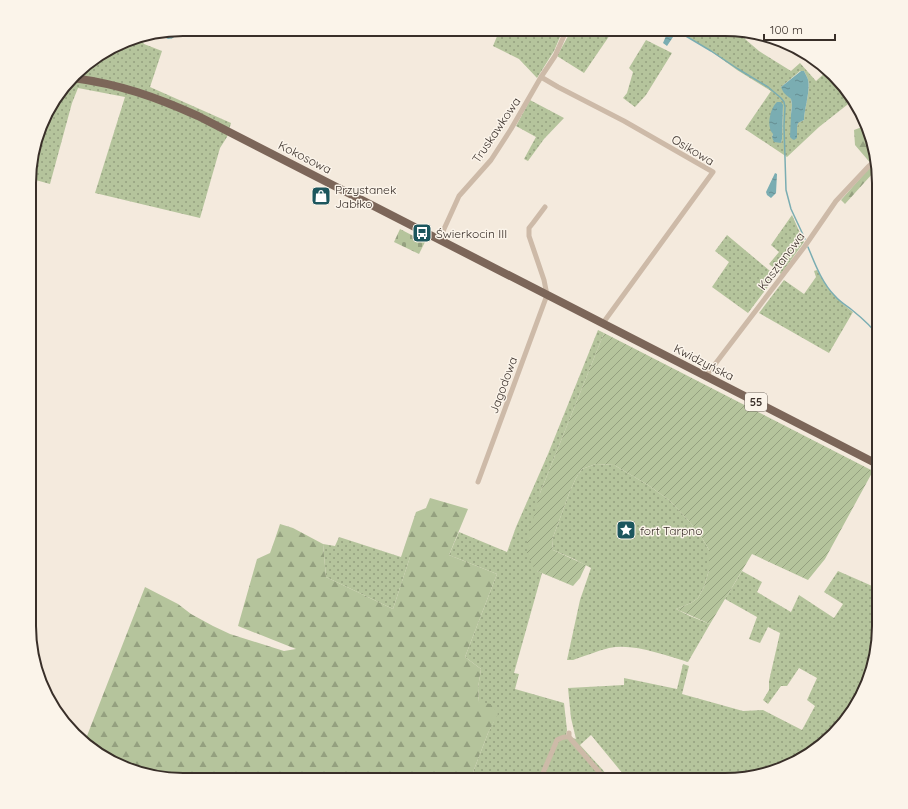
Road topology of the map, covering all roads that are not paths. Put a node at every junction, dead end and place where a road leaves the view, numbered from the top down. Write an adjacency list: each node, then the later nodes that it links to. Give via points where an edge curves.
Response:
1 (564, 36): 2 (street, Truskawkowa)
2 (541, 77): 6 (street, Truskawkowa, via 491,160 459,196); 8 (street, Osikowa, via 713,172)
3 (79, 79): 6 (main road, Kokosowa / 55, via 111,84 173,105)
4 (871, 164): 9 (street, Kasztanowa, via 836,201)
5 (545, 207): 7 (street, via 529,228 529,236)
6 (439, 240): 7 (main road, Kokosowa / 55)
7 (547, 295): 8 (main road, Kokosowa / 55); 11 (street, Jagodowa)
8 (603, 323): 9 (main road, Kwidzyńska / 55)
9 (706, 376): 10 (main road, Kwidzyńska / 55)
10 (872, 461)
11 (478, 482)
12 (543, 773): 13 (street, via 557,740 569,735)
13 (600, 773)

